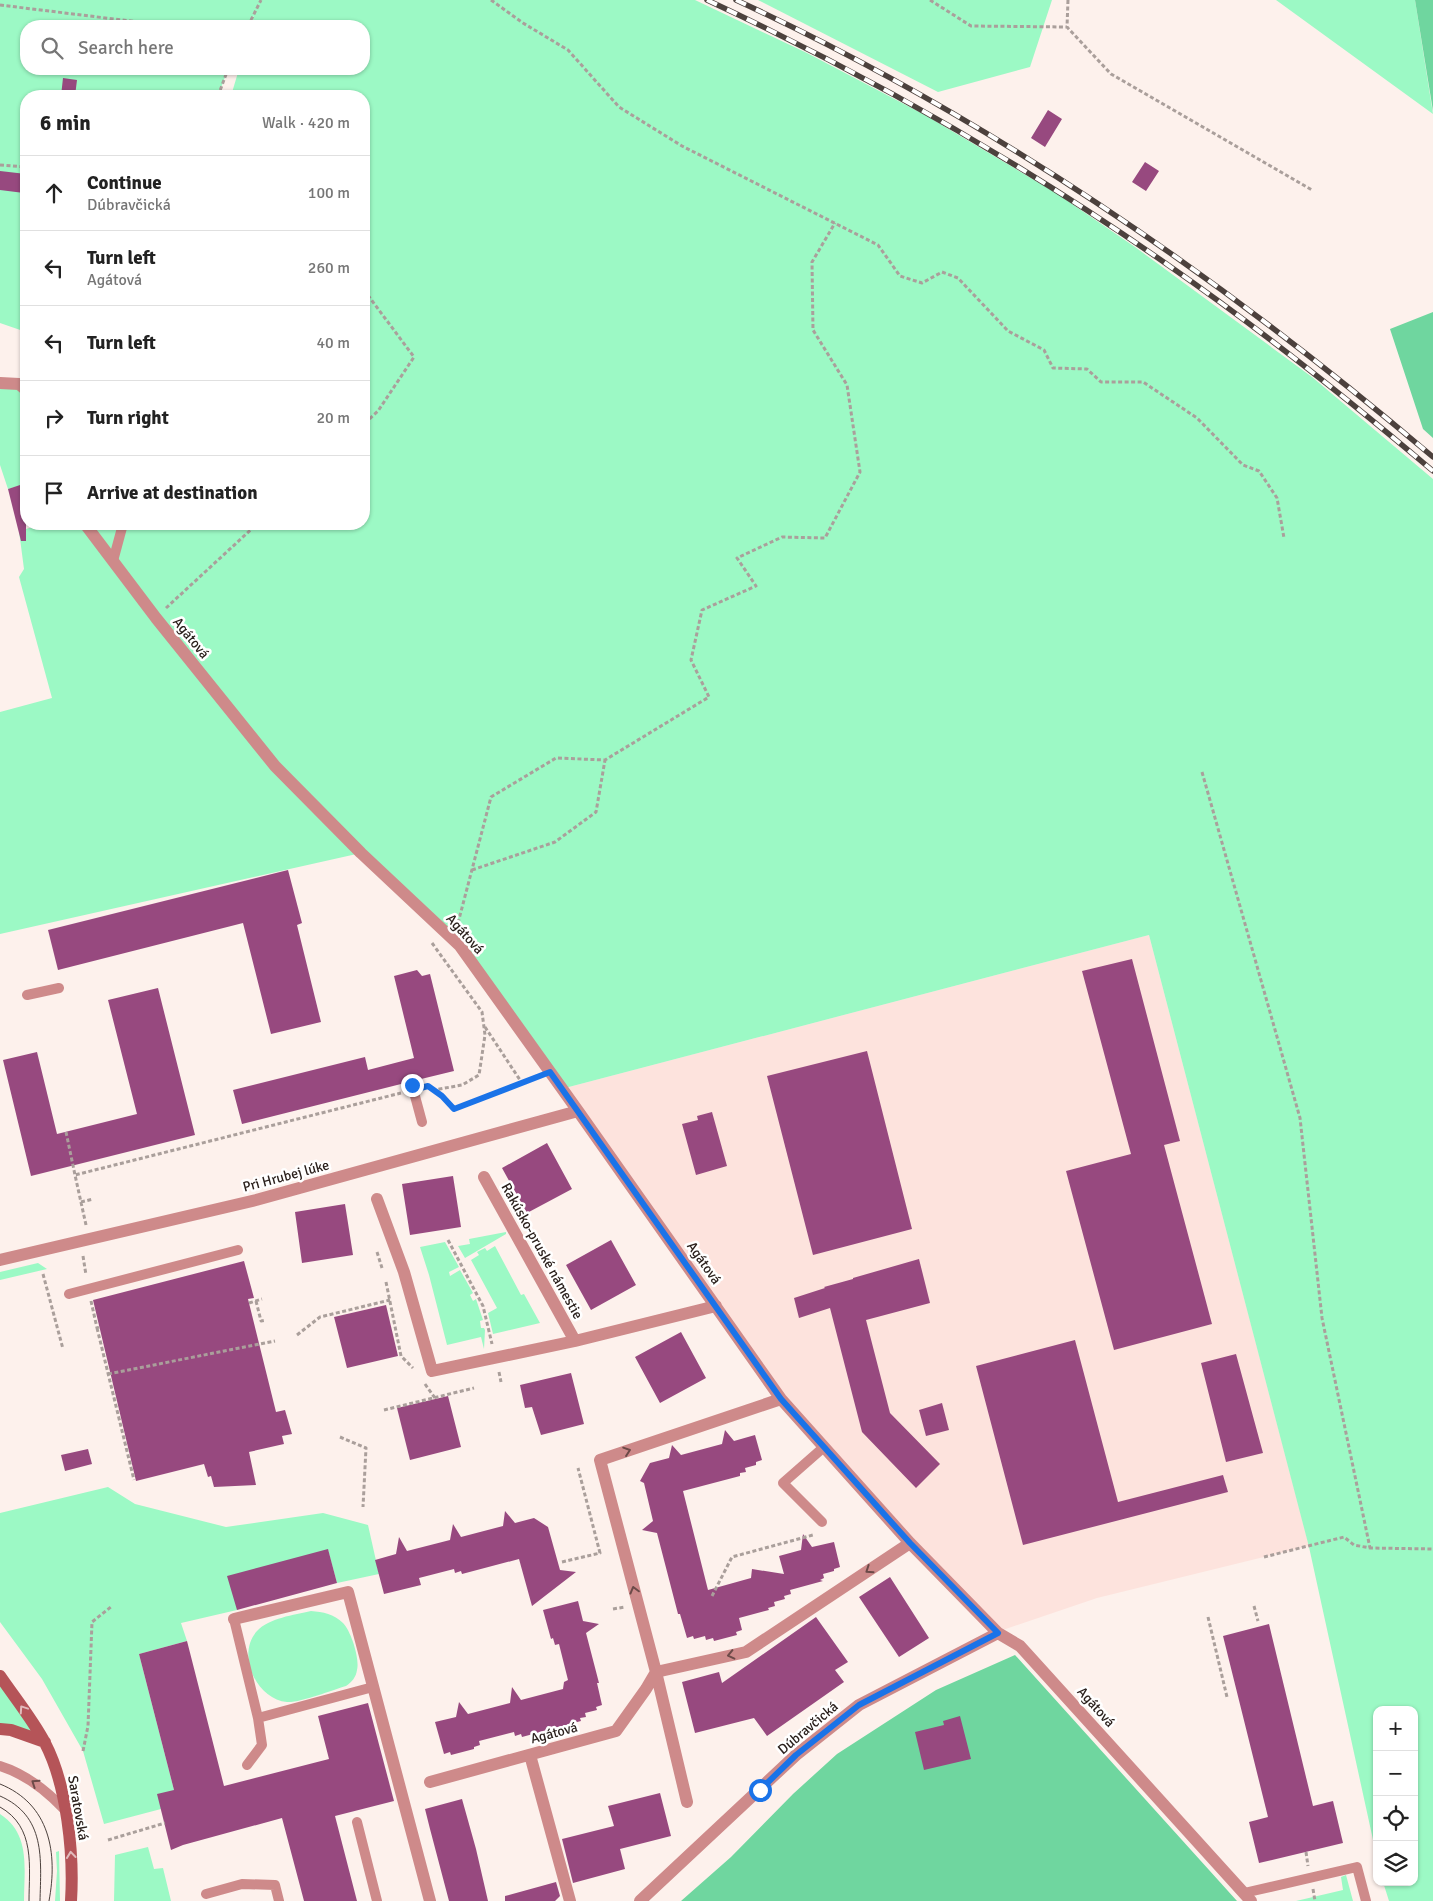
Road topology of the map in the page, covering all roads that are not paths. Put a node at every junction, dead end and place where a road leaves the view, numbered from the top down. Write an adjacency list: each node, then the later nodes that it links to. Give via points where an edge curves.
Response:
1 (0, 383): 2 (street)
2 (20, 385)
3 (90, 530): 5 (street, Agátová)
4 (122, 530): 5 (lane)
5 (114, 561): 9 (street, Agátová, via 275,766 460,946)
6 (59, 988): 7 (lane)
7 (26, 995)
8 (412, 1088): 10 (lane)
9 (578, 1111): 14 (street, Pri Hrubej lúke, via 256,1200); 16 (street, Agátová)
10 (422, 1122)
11 (484, 1177): 17 (street, Rakúsko-pruské námestie)
12 (377, 1199): 17 (street, Rakúsko-pruské námestie, via 404,1272 432,1371)
13 (238, 1250): 15 (lane)
14 (0, 1260)
15 (69, 1294)
16 (716, 1306): 17 (street); 18 (street, Agátová)
17 (575, 1341)
18 (781, 1399): 19 (street, Agátová); 24 (street, one-way to 18, via 600,1460)
19 (824, 1447): 20 (lane, via 783,1483); 21 (street, Agátová)
20 (822, 1522)
21 (910, 1543): 23 (street, Agátová); 24 (street, one-way to 24, via 746,1652)
22 (234, 1619): 26 (street, via 348,1592); 27 (lane)
23 (998, 1633): 38 (street, Agátová, via 1020,1646); 44 (street, Dúbravčická, via 859,1705 796,1755)
24 (656, 1672): 30 (street, Agátová, via 616,1731); 34 (street)
25 (0, 1676): 29 (main road, Saratovská, one-way to 25)
26 (373, 1688): 27 (lane); 42 (street)
27 (258, 1718): 31 (lane, via 262,1745)
28 (0, 1729): 29 (main road)
29 (45, 1742): 35 (main road, Saratovská, via 59,1779)
30 (530, 1755): 33 (street, Agátová); 43 (street)
31 (247, 1765)
32 (0, 1766): 35 (lane, one-way to 32, via 31,1780)
33 (430, 1782)
34 (687, 1802)
35 (65, 1810): 39 (main road, Saratovská, one-way to 35, via 71,1855)
36 (357, 1822): 41 (lane)
37 (206, 1894): 40 (lane, via 242,1884 275,1885)
38 (1248, 1897): 45 (lane, via 1357,1867)
39 (71, 1901)
40 (279, 1901)
41 (377, 1901)
42 (430, 1901)
43 (570, 1901)
44 (640, 1901)
45 (1366, 1901)

